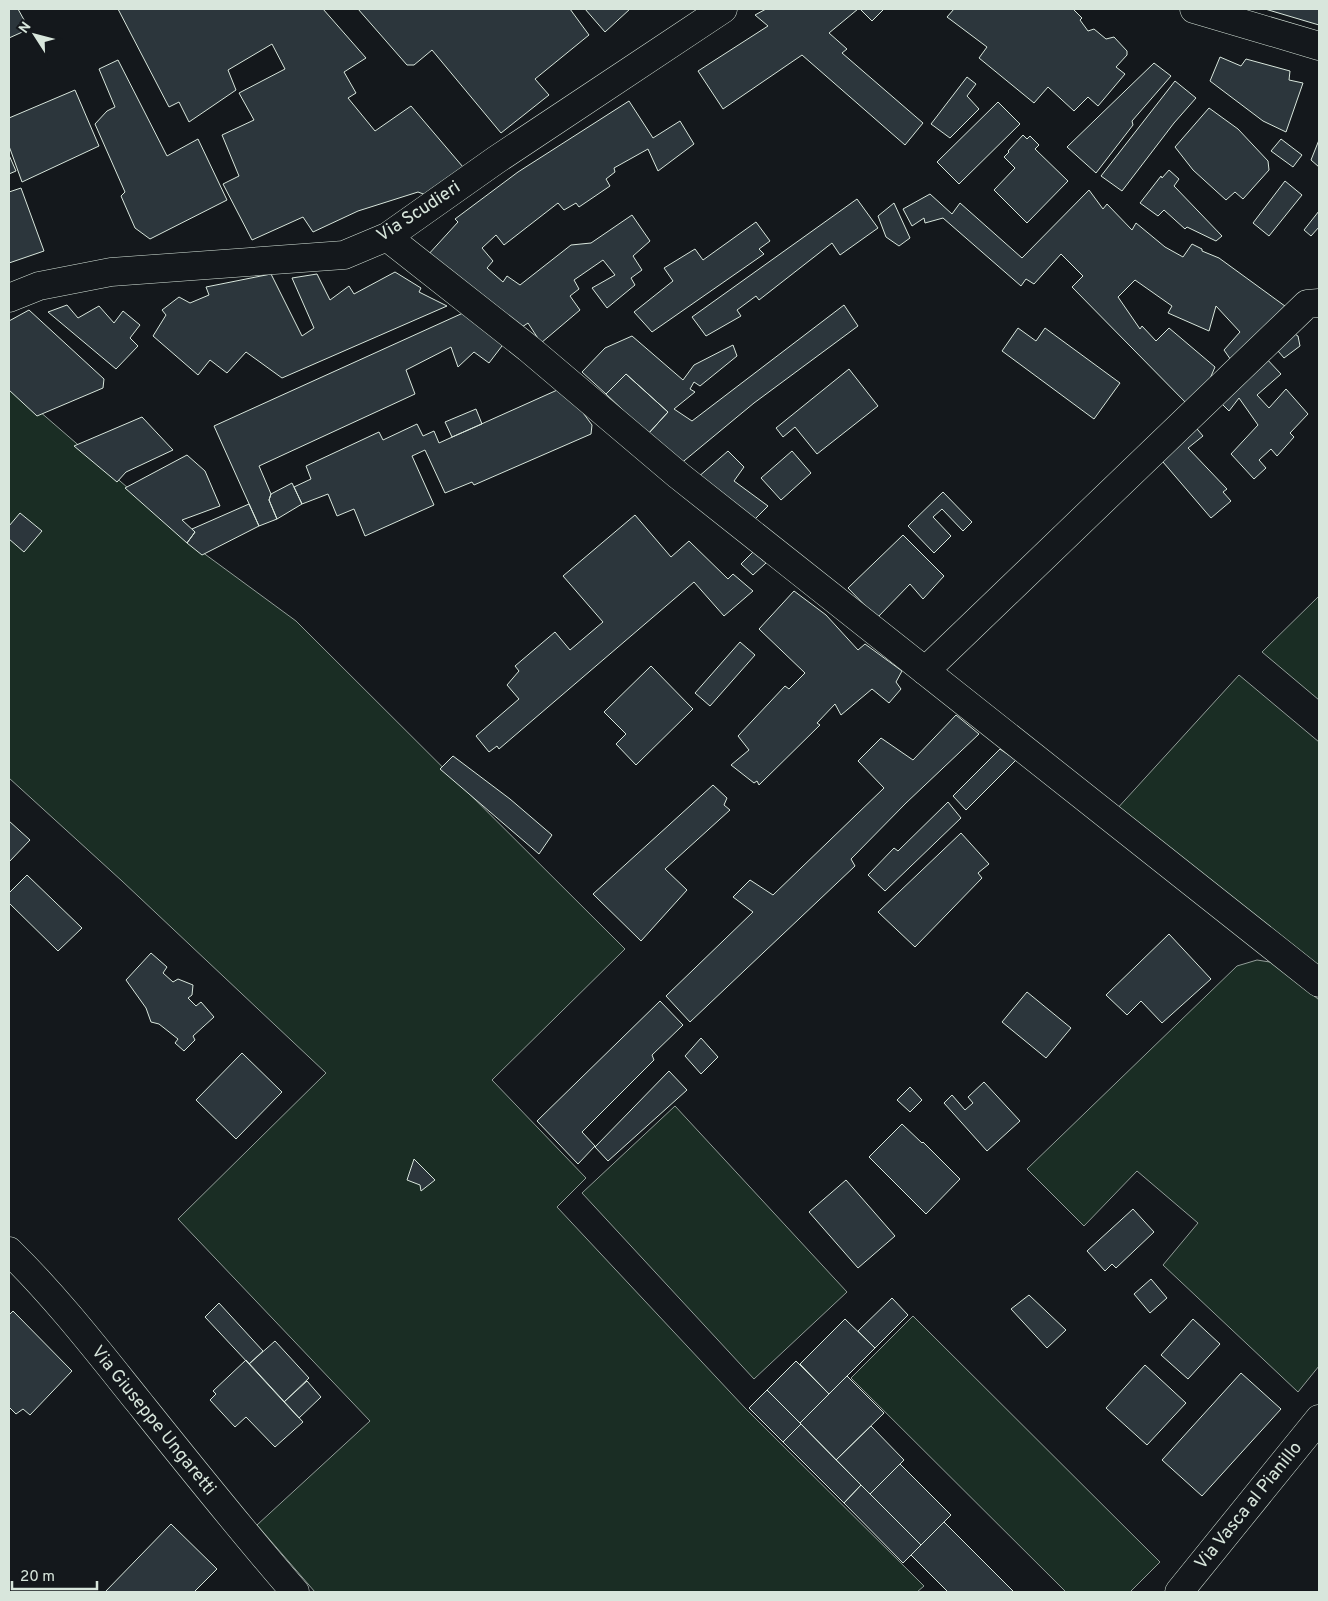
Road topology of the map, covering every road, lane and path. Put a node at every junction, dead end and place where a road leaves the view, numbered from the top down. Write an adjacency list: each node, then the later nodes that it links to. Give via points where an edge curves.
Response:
1 (723, 9): 4 (street, Via Scudieri)
2 (1194, 9): 3 (street)
3 (1319, 46)
4 (386, 236): 5 (street, Via Scudieri, via 344,255 111,272 39,286); 7 (street, via 528,348 678,475)
5 (9, 298)
6 (1319, 303): 7 (street, via 1307,304)
7 (925, 671): 8 (street)
8 (1319, 983)
9 (9, 1252): 11 (street, Via Giuseppe Ungaretti, via 98,1352 242,1531)
10 (1319, 1419): 12 (street, Via Vasca al Pianillo)
11 (296, 1592)
12 (1179, 1592)

